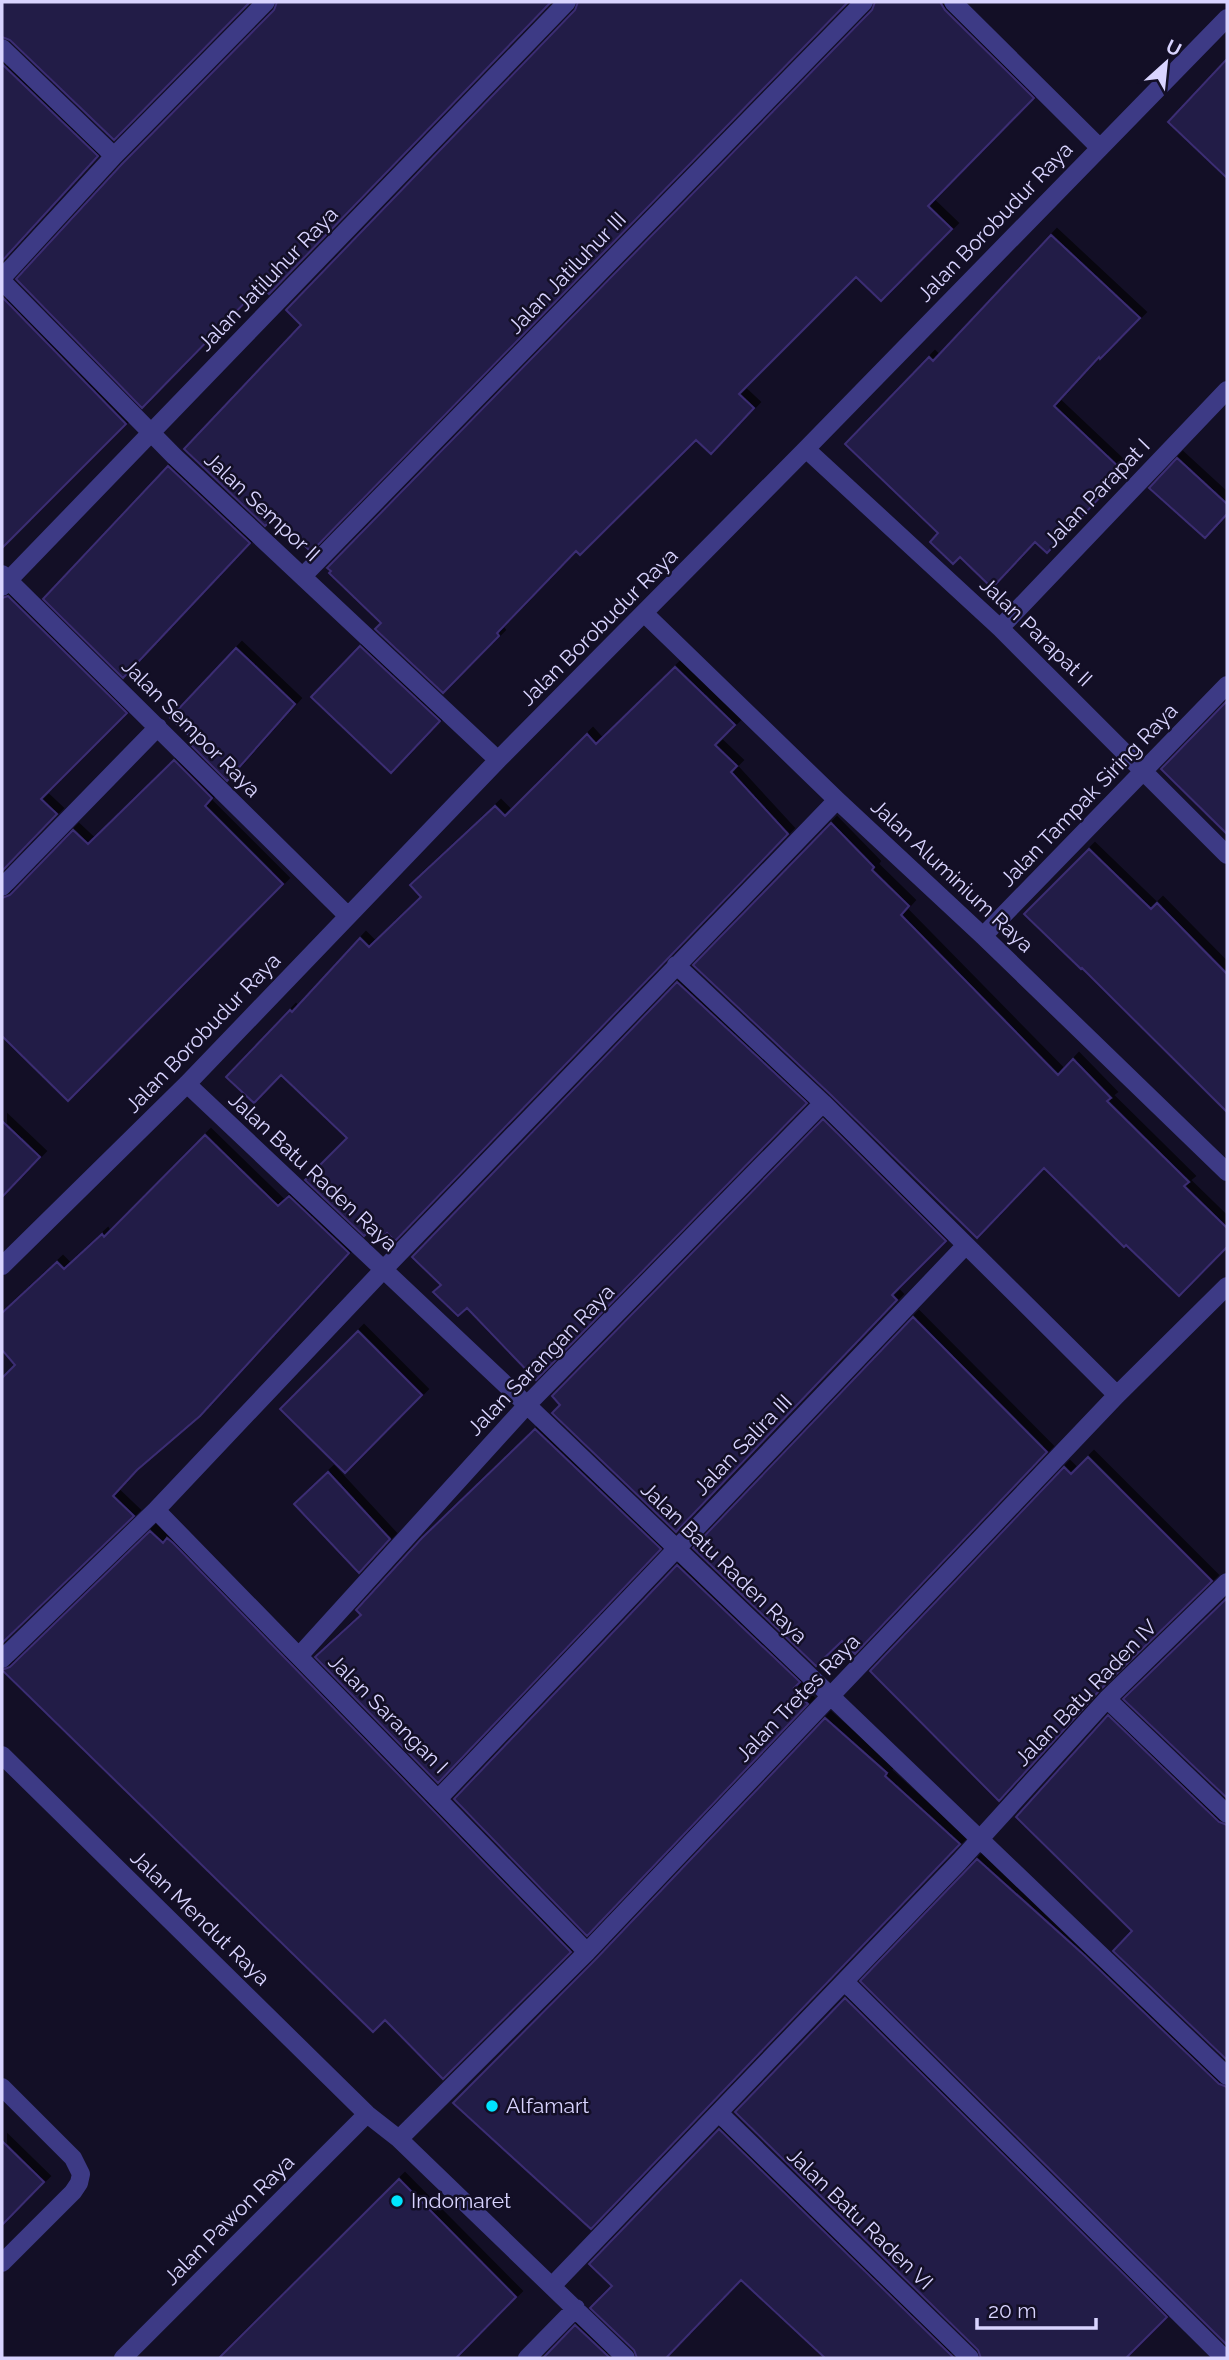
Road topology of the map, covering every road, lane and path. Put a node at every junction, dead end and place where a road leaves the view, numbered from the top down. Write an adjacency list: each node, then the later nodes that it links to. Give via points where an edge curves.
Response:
1 (266, 2): 8 (street)
2 (567, 2): 11 (street, Jalan Jatiluhur Raya)
3 (864, 2): 13 (street, Jalan Jatiluhur III)
4 (953, 2): 7 (street)
5 (1227, 18): 7 (street, Jalan Borobudur Raya)
6 (2, 48): 8 (street)
7 (1099, 147): 12 (street, Jalan Borobudur Raya)
8 (114, 156): 9 (street)
9 (2, 279): 11 (street, Jalan Sempor II)
10 (1227, 390): 16 (street, Jalan Parapat I)
11 (151, 433): 13 (street, Jalan Sempor II); 14 (street, Jalan Jatiluhur Raya)
12 (806, 449): 15 (street, Jalan Borobudur Raya); 16 (street, Jalan Parapat II)
13 (303, 576): 19 (street, Jalan Sempor II)
14 (4, 580): 18 (street, Jalan Sempor Raya)
15 (644, 613): 19 (street, Jalan Borobudur Raya); 21 (street, Jalan Aluminium Raya)
16 (1000, 628): 20 (street, Jalan Parapat II)
17 (1227, 685): 20 (street, Jalan Tampak Siring Raya)
18 (158, 727): 23 (street); 24 (street, Jalan Sempor Raya)
19 (498, 760): 24 (street, Jalan Borobudur Raya)
20 (1144, 770): 22 (street, Jalan Parapat II); 25 (street, Jalan Tampak Siring Raya)
21 (837, 800): 25 (street, Jalan Aluminium Raya); 26 (street)
22 (1227, 855)
23 (2, 887)
24 (348, 916): 27 (street, Jalan Borobudur Raya)
25 (983, 936): 29 (street, Jalan Aluminium Raya)
26 (677, 965): 28 (street); 32 (street)
27 (187, 1084): 31 (street, Jalan Borobudur Raya); 32 (street, Jalan Batu Raden Raya)
28 (823, 1103): 30 (street); 35 (street, Jalan Sarangan Raya)
29 (1227, 1172)
30 (966, 1245): 34 (street); 37 (street, Jalan Salira III)
31 (2, 1266)
32 (383, 1270): 35 (street, Jalan Batu Raden Raya); 36 (street)
33 (1227, 1286): 34 (street, Jalan Tretes Raya)
34 (1117, 1395): 41 (street, Jalan Tretes Raya)
35 (527, 1405): 37 (street, Jalan Batu Raden Raya); 39 (street, Jalan Sarangan Raya)
36 (156, 1510): 39 (street, Jalan Sarangan I); 40 (street)
37 (676, 1549): 41 (street, Jalan Batu Raden Raya); 44 (street, Jalan Salira III)
38 (1227, 1582): 42 (street, Jalan Batu Raden IV)
39 (299, 1656): 44 (street, Jalan Sarangan I)
40 (2, 1658)
41 (831, 1696): 46 (street, Jalan Batu Raden Raya); 47 (street, Jalan Tretes Raya)
42 (1107, 1699): 45 (street); 46 (street, Jalan Batu Raden IV)
43 (2, 1755): 52 (street, Jalan Mendut Raya)
44 (439, 1798): 47 (street, Jalan Sarangan I)
45 (1227, 1814)
46 (980, 1839): 48 (street, Jalan Batu Raden IV); 49 (street, Jalan Batu Raden Raya)
47 (586, 1952): 53 (street, Jalan Tretes Raya)
48 (845, 1982): 51 (street, Jalan Batu Raden IV); 61 (street)
49 (1227, 2076)
50 (2, 2087): 54 (street, via 73,2158 81,2174 73,2192)
51 (719, 2113): 55 (street, Jalan Batu Raden IV); 60 (street, Jalan Batu Raden VI)
52 (367, 2114): 53 (street, Jalan Mendut Raya); 57 (street, Jalan Pawon Raya)
53 (399, 2139): 55 (street, Jalan Mendut Raya)
54 (2, 2263)
55 (552, 2286): 56 (street, Jalan Mendut Raya)
56 (576, 2308): 58 (street); 59 (street, Jalan Mendut Raya)
57 (123, 2358)
58 (527, 2358)
59 (626, 2358)
60 (970, 2358)
61 (1224, 2358)

